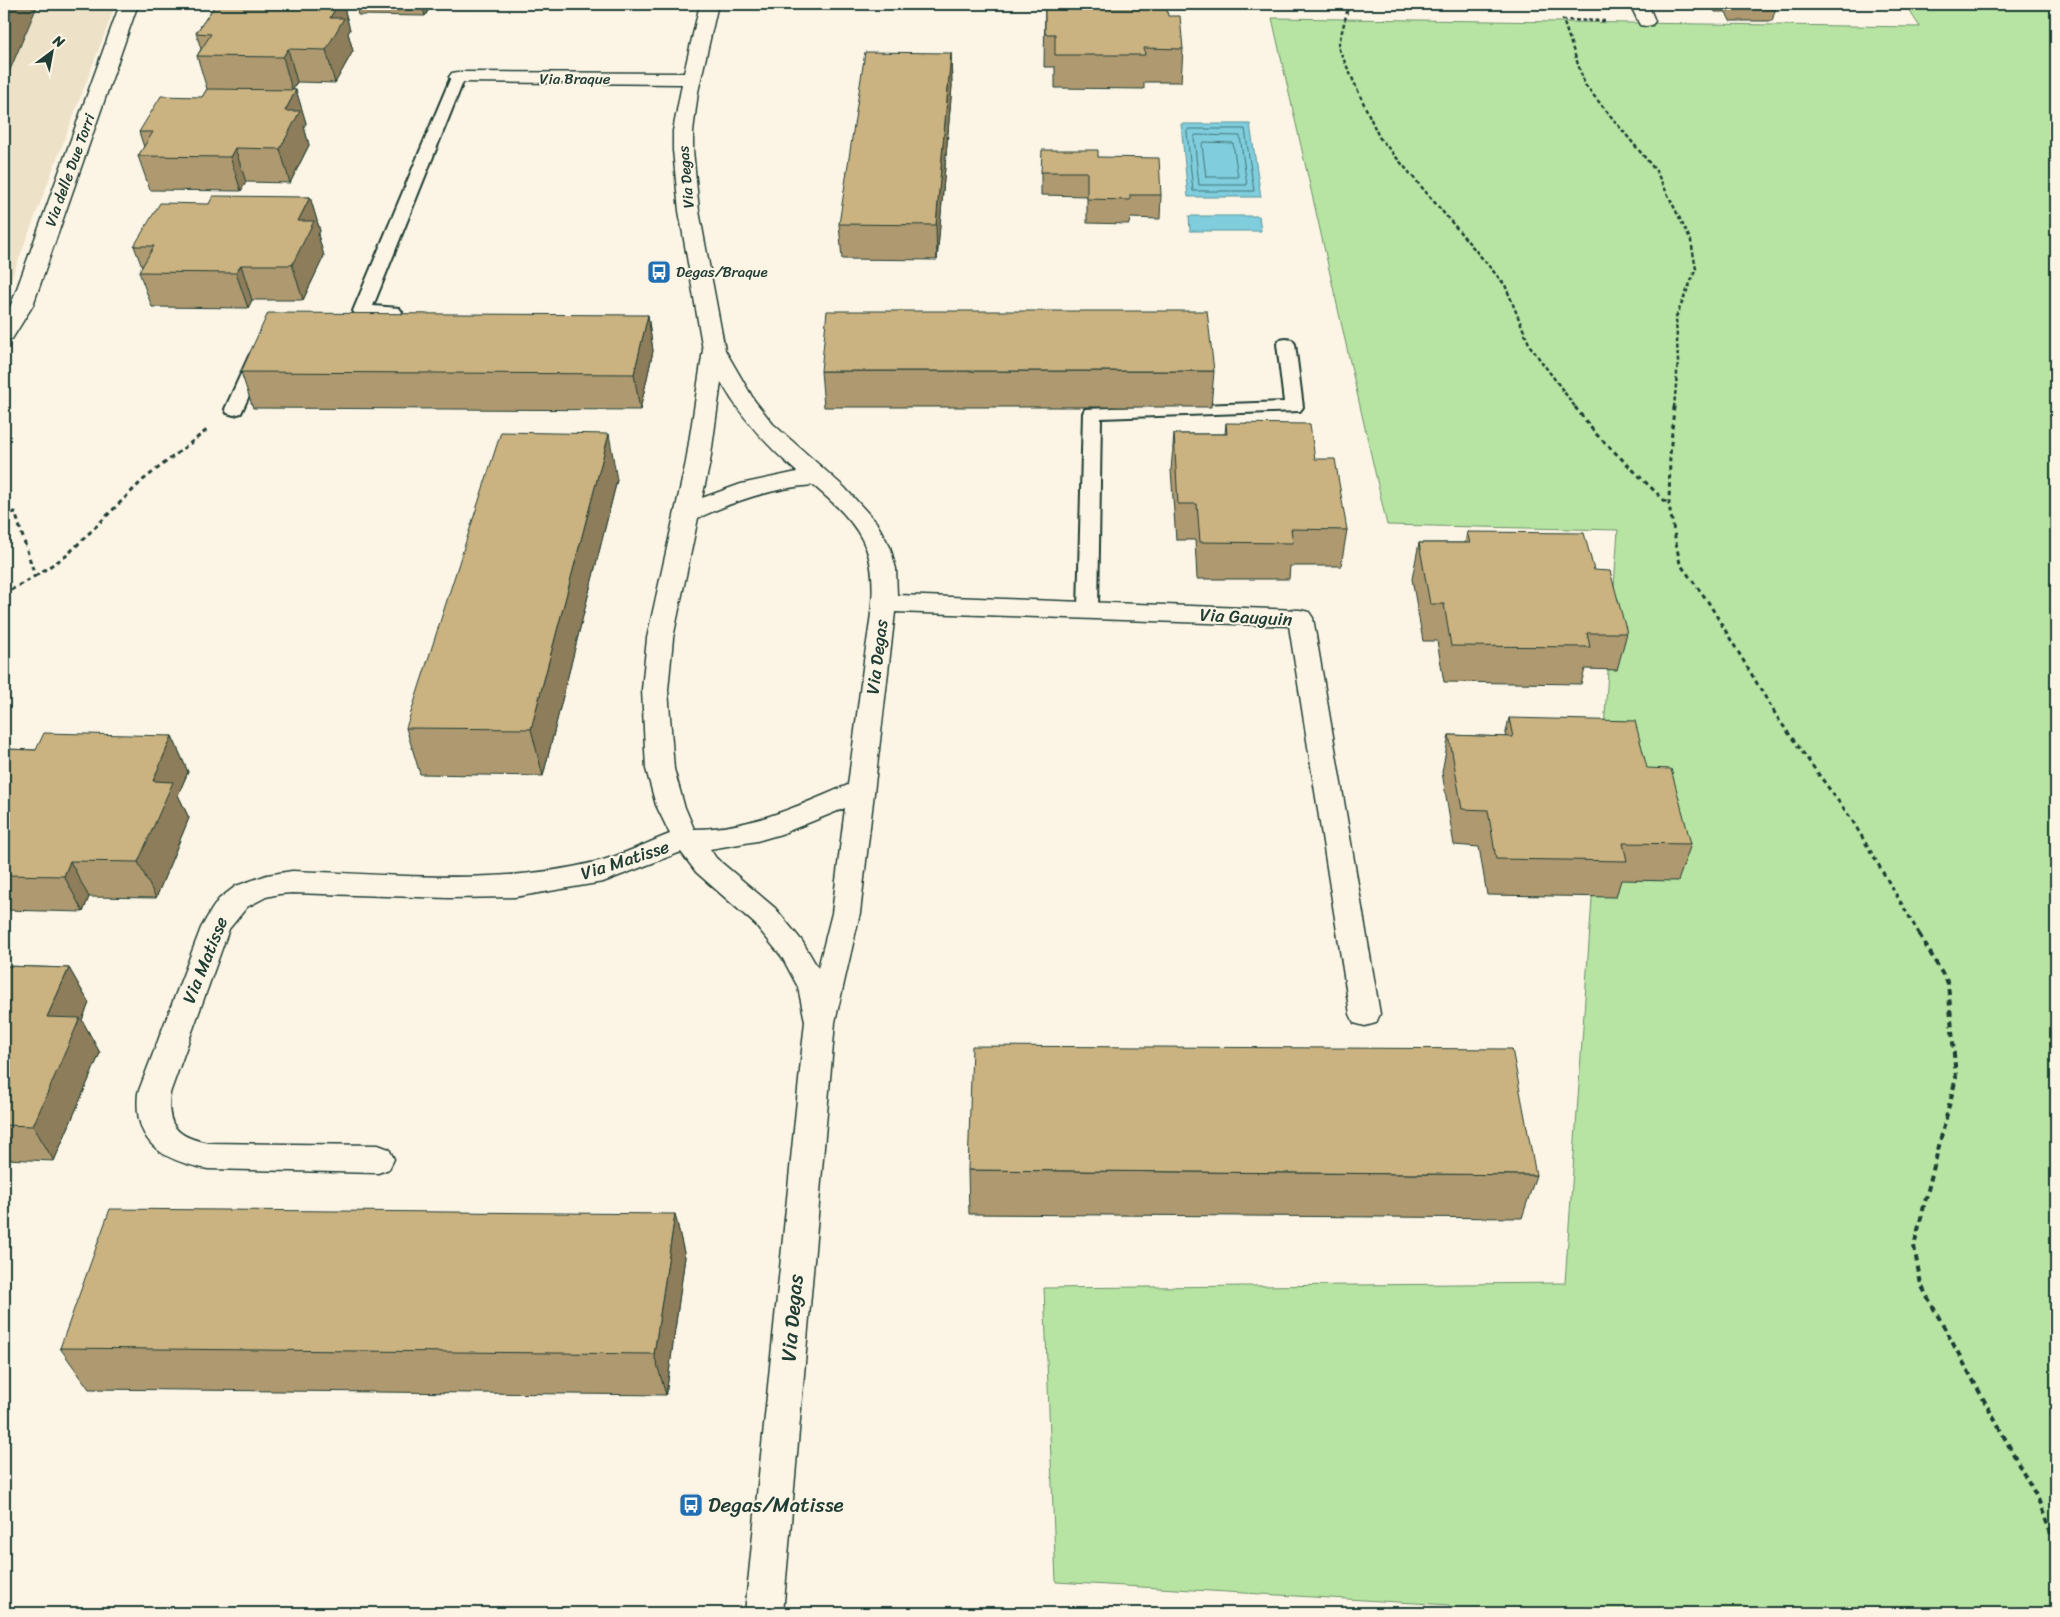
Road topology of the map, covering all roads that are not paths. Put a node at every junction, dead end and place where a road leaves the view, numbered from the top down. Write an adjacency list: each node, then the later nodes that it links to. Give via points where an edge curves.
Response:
1 (129, 4): 8 (street, Via delle Due Torri, via 22,305)
2 (709, 4): 6 (street, Via Degas)
3 (1639, 4): 4 (street)
4 (1646, 21)
5 (458, 77): 6 (street, Via Braque); 7 (lane, via 362,311 393,312 383,332)
6 (692, 79): 11 (street, Via Degas, via 683,131 684,170)
7 (354, 333)
8 (4, 334)
9 (264, 343): 12 (lane)
10 (1286, 344): 16 (lane, via 1294,407 1092,413)
11 (714, 350): 13 (street, Via Degas, via 739,394 764,428); 14 (street, Via Degas, via 704,428)
12 (234, 409)
13 (816, 477): 14 (street, via 756,486); 15 (street, Via Degas, via 852,510 869,531 884,567)
14 (686, 514): 18 (street, Via Degas, via 660,638 656,690 663,784)
15 (884, 603): 16 (street, Via Gauguin); 17 (street, Via Degas)
16 (1088, 610): 19 (street, Via Gauguin, via 1300,618)
17 (862, 790): 18 (street, via 782,824 757,831 709,839); 20 (street, Via Degas, via 846,913)
18 (686, 839): 20 (street, Via Degas, via 706,865 765,916 788,943 813,986); 21 (street, Via Matisse, via 603,871 544,882 449,887 292,882 258,888 232,904 216,928 154,1093 154,1122 162,1136 174,1148 208,1156)
19 (1365, 1014)
20 (820, 1022): 22 (street, Via Degas)
21 (378, 1158)
22 (764, 1613)

